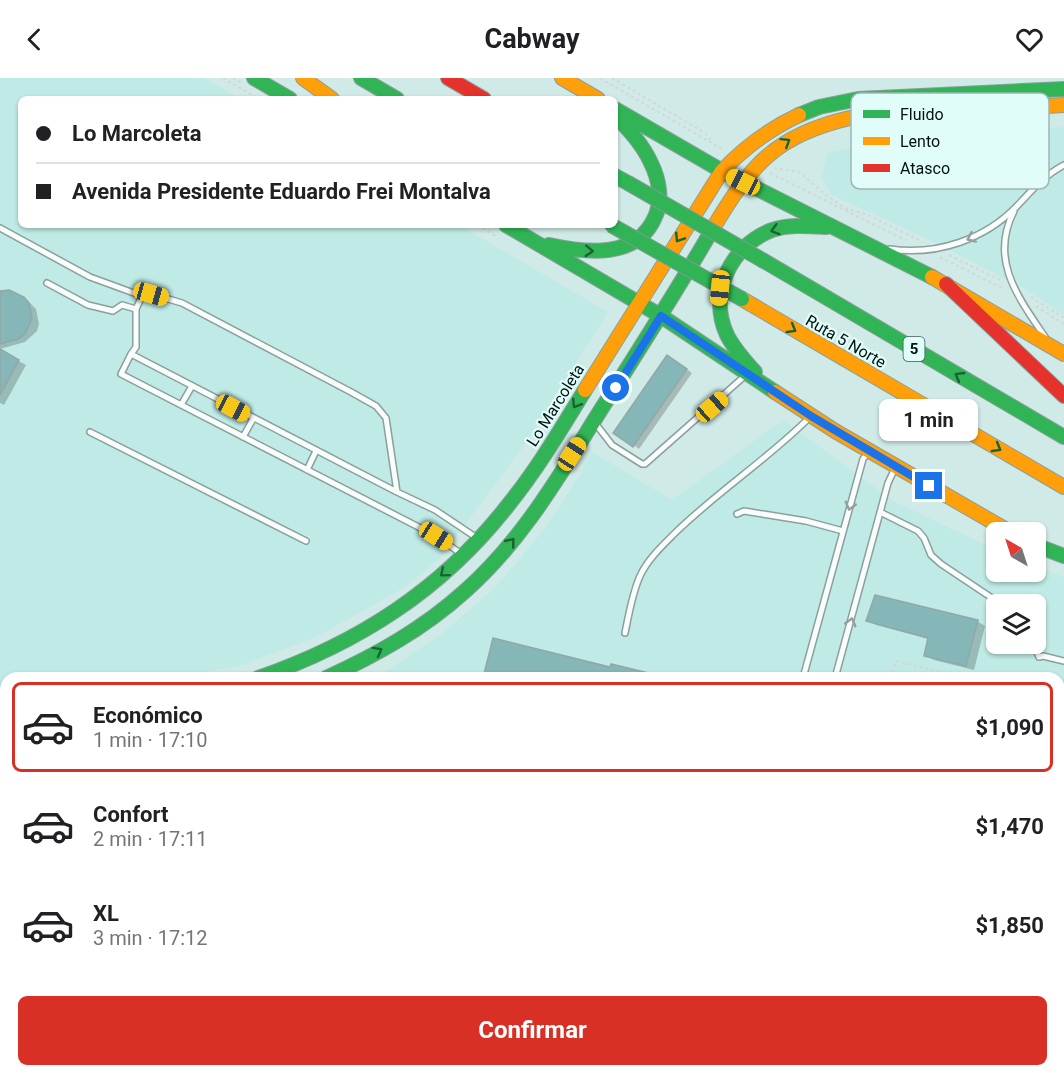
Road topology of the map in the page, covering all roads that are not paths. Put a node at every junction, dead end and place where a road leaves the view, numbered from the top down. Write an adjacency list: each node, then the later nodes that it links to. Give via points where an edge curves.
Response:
1 (254, 78): 8 (main road)
2 (303, 78): 9 (main road)
3 (361, 78): 10 (main road)
4 (448, 78): 11 (main road)
5 (562, 78): 12 (main road)
6 (1064, 89): 7 (main road, Lo Marcoleta)
7 (982, 93)
8 (285, 96)
9 (328, 96)
10 (392, 96)
11 (479, 96)
12 (593, 96)
13 (851, 100): 20 (main road, Lo Marcoleta, via 797,114 735,157)
14 (1064, 105): 15 (main road, one-way to 14)
15 (1049, 106)
16 (618, 111): 20 (main road)
17 (851, 118): 23 (main road, one-way to 17, via 785,142 818,126)
18 (618, 119): 30 (main road, one-way to 18, via 573,250 610,251 635,241 652,225 659,201 657,176 646,154)
19 (1064, 165): 21 (lane)
20 (722, 171): 23 (main road); 35 (main road, Lo Marcoleta, one-way to 35)
21 (1049, 176)
22 (618, 178): 51 (main road, Ruta 5 Norte / 5, one-way to 22, bridge)
23 (743, 182): 26 (main road); 37 (main road)
24 (1032, 189): 25 (lane)
25 (1018, 205): 31 (lane, one-way to 31, via 983,232 956,244 912,251); 38 (lane, via 1005,244 1006,266 1013,287)
26 (832, 227): 31 (main road); 43 (main road, one-way to 43, via 783,227 761,234 735,256 723,276 720,306 727,335)
27 (0, 228): 34 (lane, via 90,277)
28 (511, 228): 30 (main road)
29 (617, 228): 56 (main road, Ruta 5 Norte, one-way to 56, bridge)
30 (531, 240): 35 (main road)
31 (868, 245): 33 (main road)
32 (46, 283): 36 (lane, via 88,305 112,311 122,305)
33 (945, 284): 38 (main road); 44 (main road)
34 (142, 296): 36 (lane); 57 (lane, via 151,294 182,303 376,406 386,418)
35 (638, 303): 37 (main road); 62 (main road, Lo Marcoleta, one-way to 62, via 528,479)
36 (136, 309): 39 (lane, via 135,347)
37 (661, 316): 41 (main road); 48 (main road)
38 (1051, 345): 40 (main road)
39 (131, 354): 42 (lane); 45 (lane, via 121,374)
40 (1064, 354)
41 (748, 374): 43 (main road); 48 (lane, via 642,465 612,445)
42 (192, 386): 45 (lane); 47 (lane)
43 (771, 389): 46 (main road)
44 (1064, 396)
45 (181, 405): 50 (lane)
46 (811, 416): 53 (main road); 68 (lane, via 657,551 641,574)
47 (253, 418): 50 (lane); 52 (lane)
48 (594, 421): 72 (main road, one-way to 48, via 390,645 472,585 529,520)
49 (90, 432): 63 (lane)
50 (243, 437): 55 (lane)
51 (1064, 437)
52 (316, 451): 55 (lane); 57 (lane)
53 (869, 451): 54 (main road); 61 (lane, one-way to 61, via 863,459)
54 (896, 466): 58 (lane); 60 (main road)
55 (307, 470): 65 (lane, via 436,536)
56 (1064, 487)
57 (397, 492): 62 (lane, via 435,510)
58 (880, 512): 67 (lane, via 918,531 931,555); 74 (lane, one-way to 58)
59 (737, 514): 61 (lane, via 744,511 806,520)
60 (993, 522)
61 (843, 531): 73 (lane)
62 (480, 540): 65 (main road, Lo Marcoleta)
63 (306, 541)
64 (1046, 549): 66 (main road)
65 (464, 556): 71 (main road, Lo Marcoleta, one-way to 71, via 373,626 320,654)
66 (1064, 556)
67 (986, 594)
68 (625, 633)
69 (1038, 654): 70 (lane)
70 (1064, 661)
71 (274, 672)
72 (338, 672)
73 (805, 672)
74 (837, 672)

